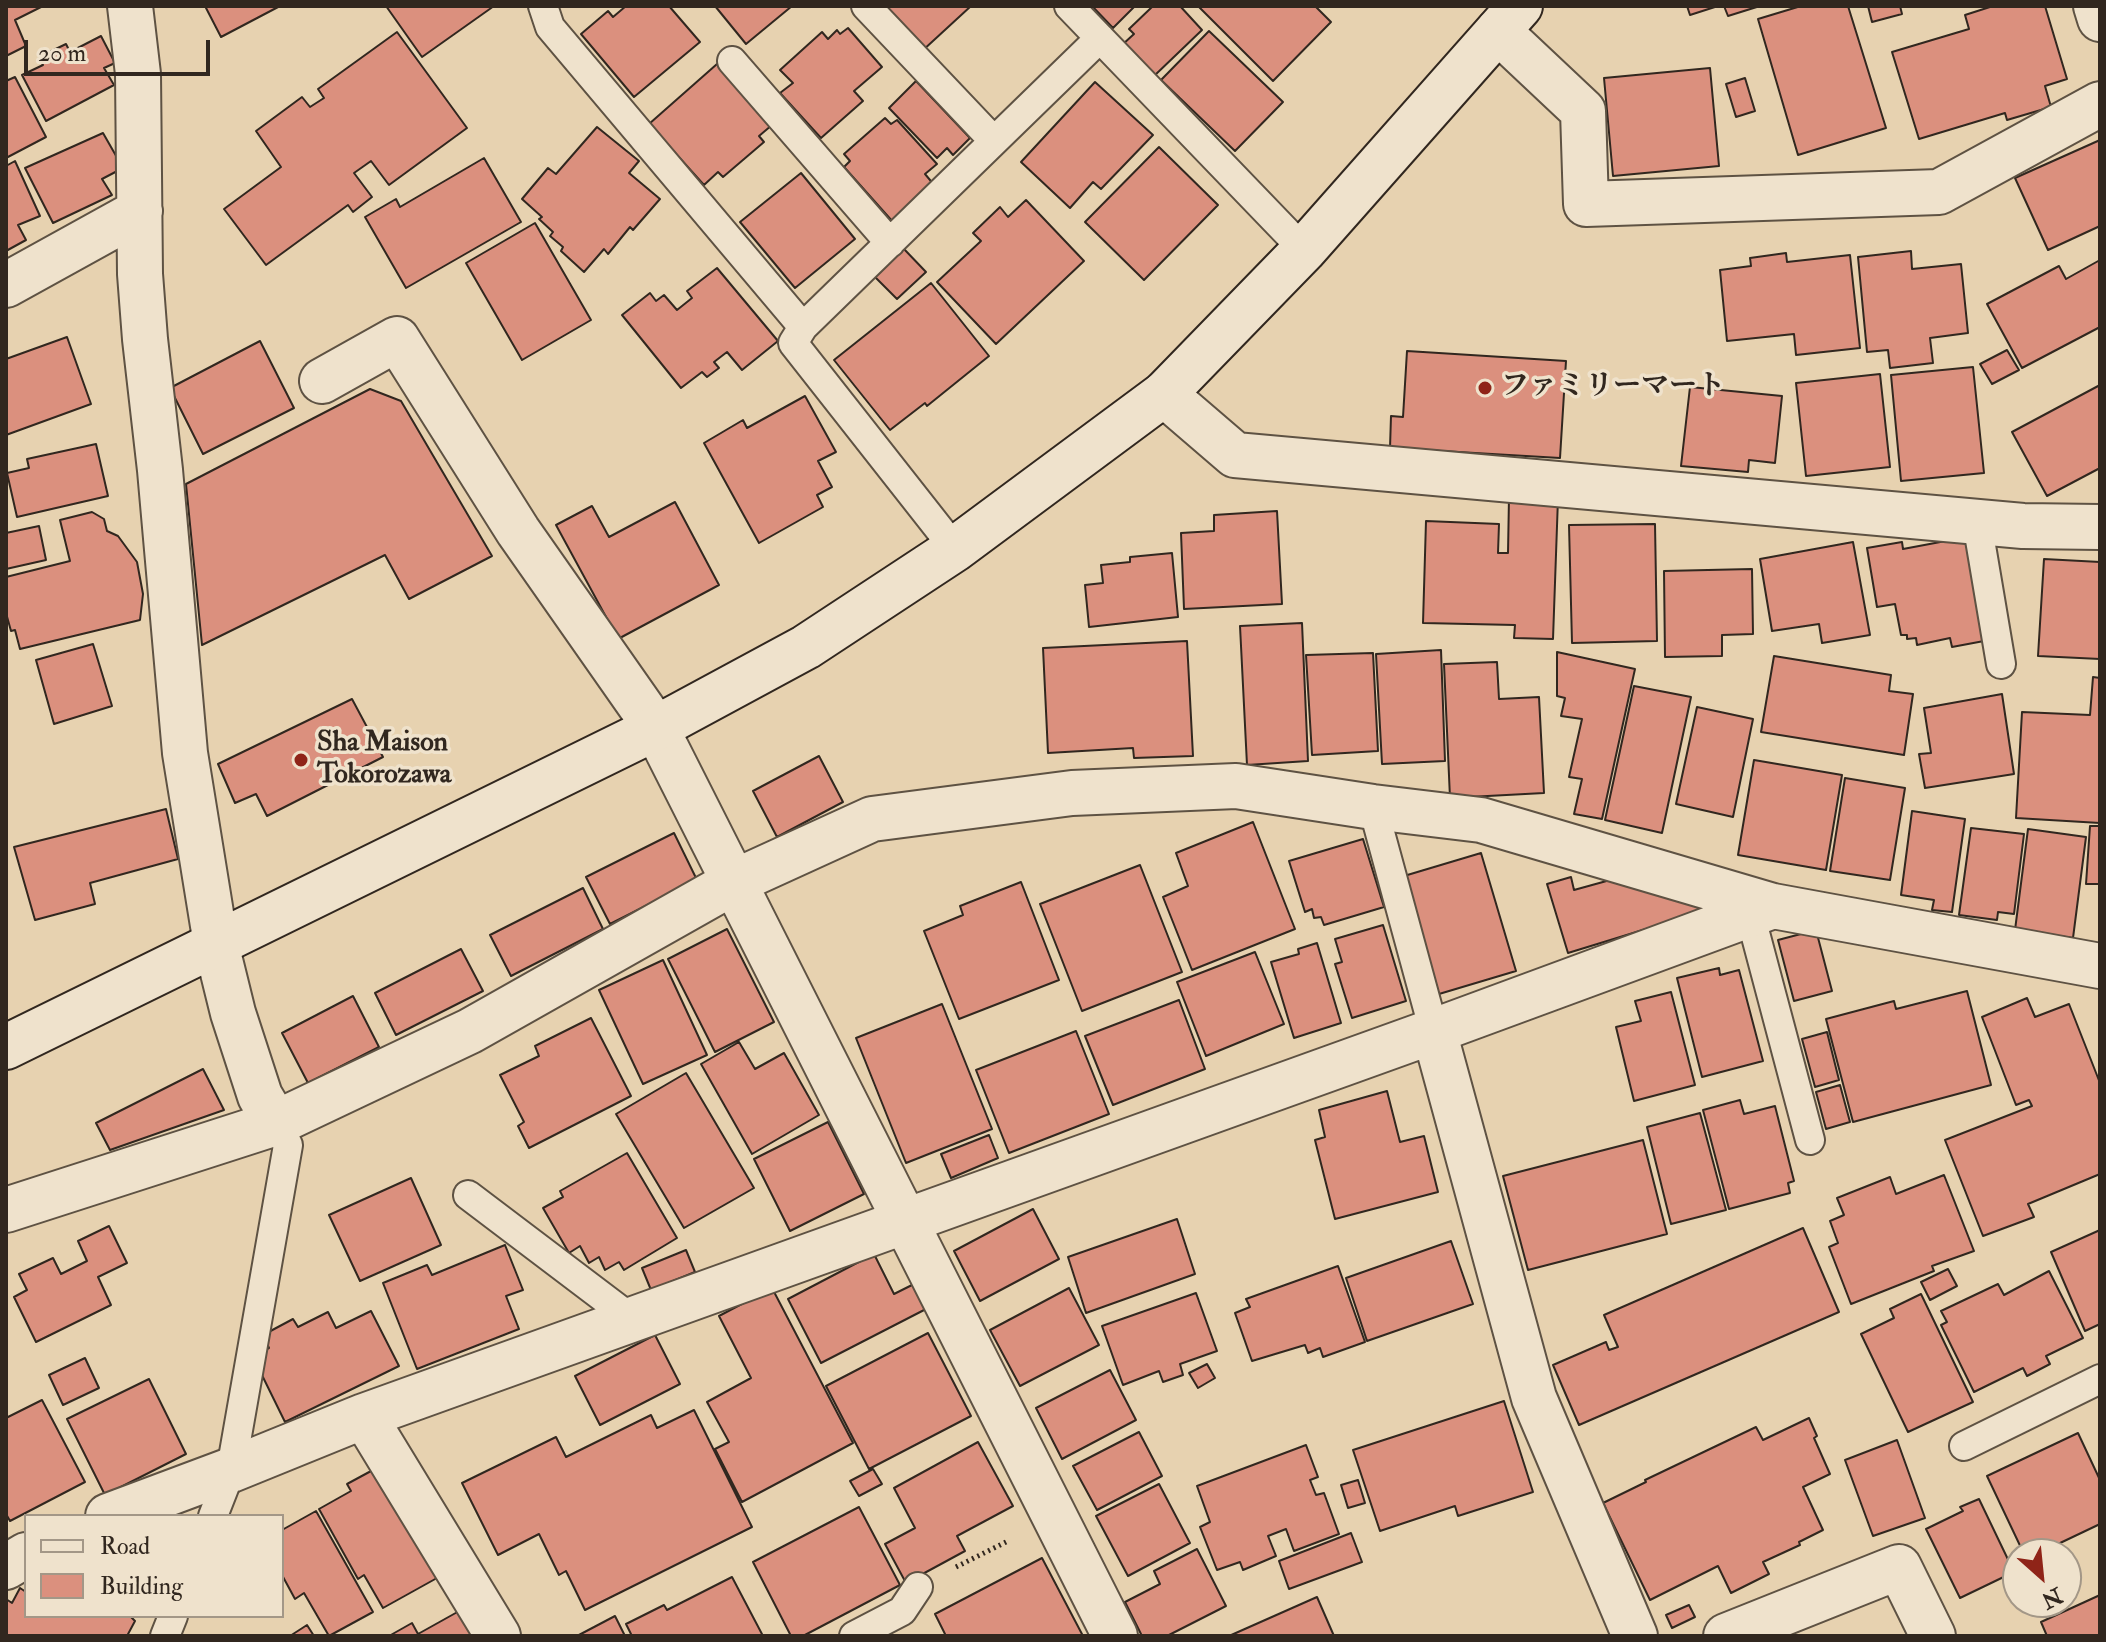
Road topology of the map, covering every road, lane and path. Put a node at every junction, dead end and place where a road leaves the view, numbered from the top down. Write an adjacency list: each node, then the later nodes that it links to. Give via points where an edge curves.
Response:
1 (130, 6): 12 (street, via 138,74)
2 (543, 6): 16 (lane, via 550,27)
3 (866, 6): 11 (lane)
4 (1069, 6): 8 (lane)
5 (2096, 6): 7 (street)
6 (1509, 19): 10 (street, via 1583,111 1586,204 1939,192); 14 (street)
7 (2100, 19)
8 (1100, 38): 11 (lane); 14 (lane)
9 (732, 61): 13 (lane)
10 (2100, 104)
11 (994, 141): 13 (lane)
12 (140, 211): 15 (street); 27 (street, via 145,339 185,753)
13 (890, 243): 16 (lane)
14 (1304, 250): 18 (street)
15 (6, 285)
16 (803, 327): 21 (lane, via 793,343)
17 (322, 381): 23 (street, via 397,339 518,531)
18 (1164, 394): 19 (street, via 1235,455); 21 (street)
19 (1977, 522): 20 (street); 22 (lane)
20 (2100, 527)
21 (955, 549): 23 (street, via 806,647)
22 (2001, 664)
23 (656, 728): 25 (street); 27 (street)
24 (1373, 807): 25 (street, via 1236,786 1072,793 872,819); 26 (street, via 1481,820); 29 (lane)
25 (734, 882): 31 (street, via 470,1031); 35 (street)
26 (1762, 910): 28 (street); 29 (street); 32 (lane)
27 (216, 944): 30 (street); 31 (street, via 260,1096)
28 (2100, 966)
29 (1434, 1031): 35 (street); 50 (street, via 1534,1398)
30 (6, 1047)
31 (276, 1123): 34 (street); 40 (lane, via 288,1145)
32 (1810, 1140)
33 (468, 1195): 36 (lane)
34 (6, 1210)
35 (907, 1221): 36 (street); 43 (street)
36 (633, 1320): 38 (street)
37 (2100, 1379): 39 (lane)
38 (364, 1416): 40 (street); 47 (street)
39 (1964, 1446)
40 (231, 1470): 41 (street); 42 (lane)
41 (113, 1514)
42 (214, 1514)
43 (1056, 1518): 46 (path); 49 (street)
44 (24, 1556): 45 (street)
45 (6, 1567)
46 (918, 1587): 48 (lane, via 902,1611)
47 (498, 1636)
48 (854, 1636)
49 (1115, 1636)
50 (1635, 1636)
51 (1726, 1636): 52 (street, via 1899,1567)
52 (1933, 1636)

